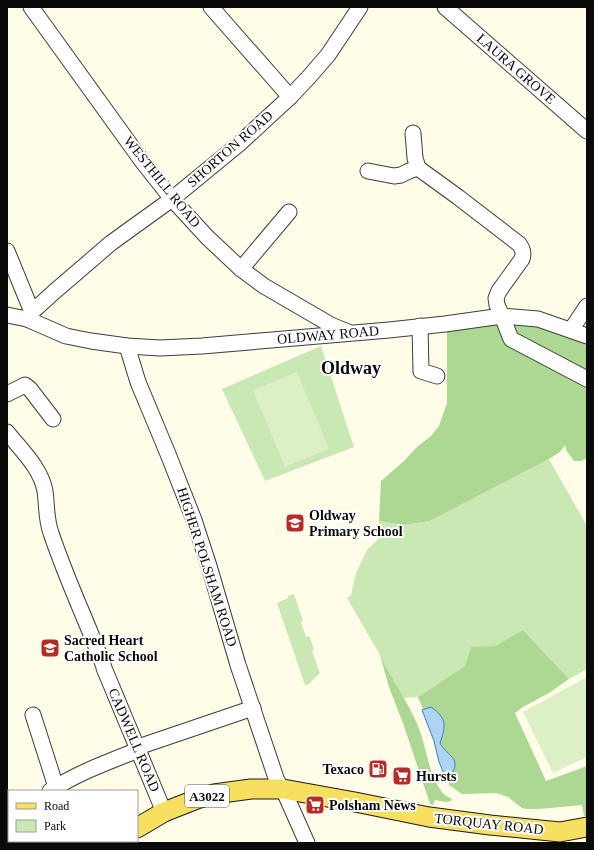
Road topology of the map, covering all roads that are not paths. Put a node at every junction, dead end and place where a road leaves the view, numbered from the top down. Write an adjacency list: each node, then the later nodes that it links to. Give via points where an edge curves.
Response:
1 (31, 7): 10 (street, WESTHILL ROAD)
2 (211, 7): 5 (street)
3 (360, 7): 5 (street, SHORTON ROAD, via 328,54)
4 (445, 7): 6 (street, LAURA GROVE)
5 (290, 97): 10 (street, SHORTON ROAD, via 239,144)
6 (587, 131)
7 (413, 133): 8 (street)
8 (418, 168): 9 (street, via 394,176); 17 (street, via 522,248 522,259 496,298)
9 (368, 171)
10 (172, 199): 13 (street, WESTHILL ROAD); 16 (street, SHORTON ROAD, via 111,243)
11 (289, 212): 13 (street)
12 (7, 251): 16 (street)
13 (241, 269): 20 (street, WESTHILL ROAD, via 264,286)
14 (587, 306): 19 (street)
15 (7, 315): 16 (street, OLDWAY ROAD)
16 (30, 316): 22 (street, OLDWAY ROAD, via 66,336)
17 (502, 316): 18 (street, OLDWAY ROAD); 19 (street, OLDWAY ROAD, via 538,318); 24 (street, via 511,339)
18 (420, 326): 20 (street, OLDWAY ROAD); 23 (street, via 421,370)
19 (571, 330): 21 (street, OLDWAY ROAD)
20 (348, 333): 22 (street, OLDWAY ROAD, via 202,346)
21 (587, 336)
22 (127, 346): 28 (street, HIGHER POLSHAM ROAD, via 138,382 194,520)
23 (437, 376)
24 (587, 380)
25 (7, 394): 26 (street, via 26,385)
26 (53, 419)
27 (7, 432): 30 (street, CADWELL ROAD, via 42,481 50,532)
28 (253, 708): 30 (street, via 144,745); 32 (street, HIGHER POLSHAM ROAD, via 277,781)
29 (33, 715): 31 (street)
30 (138, 750): 31 (street, via 93,768); 33 (street, CADWELL ROAD)
31 (53, 789)
32 (283, 789): 33 (main road, TORQUAY ROAD / A3022, via 250,789 214,794); 35 (main road, TORQUAY ROAD / A3022, via 429,817 480,824 560,832); 36 (street, HIGHER POLSHAM ROAD)
33 (164, 812): 34 (main road, TORQUAY ROAD / A3022)
34 (138, 827)
35 (587, 827)
36 (307, 843)

